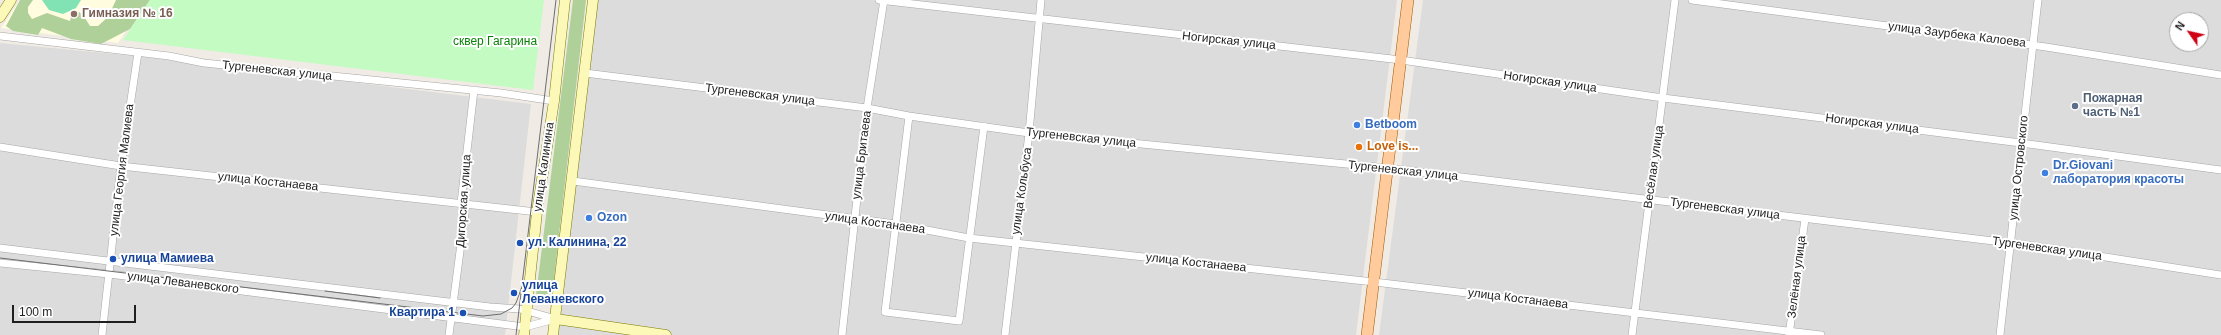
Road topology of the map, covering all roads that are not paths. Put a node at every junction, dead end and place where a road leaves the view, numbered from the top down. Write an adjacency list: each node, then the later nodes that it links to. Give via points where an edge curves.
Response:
1 (11, 0): 11 (main road)
2 (565, 0): 21 (main road, улица Калинина)
3 (593, 0): 17 (main road)
4 (882, 0): 12 (street, Ногирская улица); 22 (street, улица Бритаева)
5 (1041, 0): 12 (street, улица Кольбуса)
6 (1408, 0): 16 (main road)
7 (1675, 0): 20 (street, Весёлая улица)
8 (1692, 0): 10 (street, улица Заурбека Калоева)
9 (2038, 0): 14 (street, улица Островского)
10 (1733, 3): 14 (street, улица Заурбека Калоева)
11 (0, 17)
12 (1038, 19): 16 (street, Ногирская улица); 25 (street, улица Кольбуса)
13 (0, 36): 15 (street, Тургеневская улица)
14 (2032, 45): 18 (street, улица Заурбека Калоева); 26 (street, улица Островского)
15 (138, 53): 19 (street, Тургеневская улица, via 204,63); 28 (street, улица Георгия Малиева)
16 (1401, 60): 20 (street, Ногирская улица); 29 (main road)
17 (585, 73): 22 (street, Тургеневская улица); 31 (main road)
18 (2221, 75)
19 (474, 90): 21 (street, Тургеневская улица); 33 (street, Дигорская улица)
20 (1663, 98): 26 (street, Ногирская улица); 32 (street, Весёлая улица)
21 (554, 101): 34 (main road, улица Калинина)
22 (867, 108): 23 (street, Тургеневская улица); 36 (street, улица Бритаева)
23 (908, 116): 24 (street, Тургеневская улица); 37 (street)
24 (984, 126): 25 (street, Тургеневская улица); 38 (street)
25 (1030, 133): 29 (street, Тургеневская улица); 39 (street, улица Кольбуса)
26 (2021, 143): 30 (street, Ногирская улица); 40 (street, улица Островского)
27 (0, 147): 28 (street, улица Костанаева)
28 (121, 166): 33 (street, улица Костанаева); 42 (street, улица Георгия Малиева)
29 (1387, 168): 32 (street, Тургеневская улица); 46 (main road)
30 (2221, 170)
31 (573, 181): 36 (street, улица Костанаева); 51 (main road)
32 (1649, 200): 35 (street, Тургеневская улица); 49 (street, Весёлая улица)
33 (461, 203): 34 (street, улица Костанаева); 47 (street, Дигорская улица, via 465,213)
34 (537, 212): 48 (main road, улица Калинина)
35 (1805, 218): 40 (street, Тургеневская улица); 53 (street, Зелёная улица)
36 (854, 220): 37 (street, улица Костанаева); 58 (street, улица Бритаева)
37 (896, 224): 38 (street, улица Костанаева); 38 (street, via 884,312 960,321)
38 (969, 238): 39 (street, улица Костанаева)
39 (1014, 243): 46 (street, улица Костанаева); 59 (street, улица Кольбуса)
40 (2012, 243): 45 (street, Тургеневская улица); 63 (street, улица Островского)
41 (0, 248): 42 (street, улица Леваневского)
42 (111, 261): 44 (street, улица Георгия Малиева); 47 (street, улица Леваневского)
43 (0, 263): 44 (street, улица Леваневского)
44 (109, 274): 50 (street, улица Леваневского); 54 (street, улица Георгия Малиева)
45 (2221, 275)
46 (1374, 282): 49 (street, улица Костанаева); 60 (main road)
47 (453, 303): 48 (street, улица Леваневского); 50 (street, Дигорская улица)
48 (528, 310): 51 (street, улица Леваневского); 52 (main road, улица Калинина)
49 (1635, 313): 53 (street, улица Костанаева); 61 (street, Весёлая улица)
50 (451, 316): 52 (street, улица Леваневского); 55 (street, Дигорская улица)
51 (556, 319): 52 (street, улица Леваневского); 56 (main road); 57 (main road, улица Леваневского)
52 (525, 331)
53 (1789, 333): 62 (street, улица Костанаева)
54 (102, 335)
55 (449, 335)
56 (554, 335)
57 (666, 335)
58 (842, 335)
59 (1005, 335)
60 (1367, 335)
61 (1632, 335)
62 (1821, 335)
63 (2000, 335)

